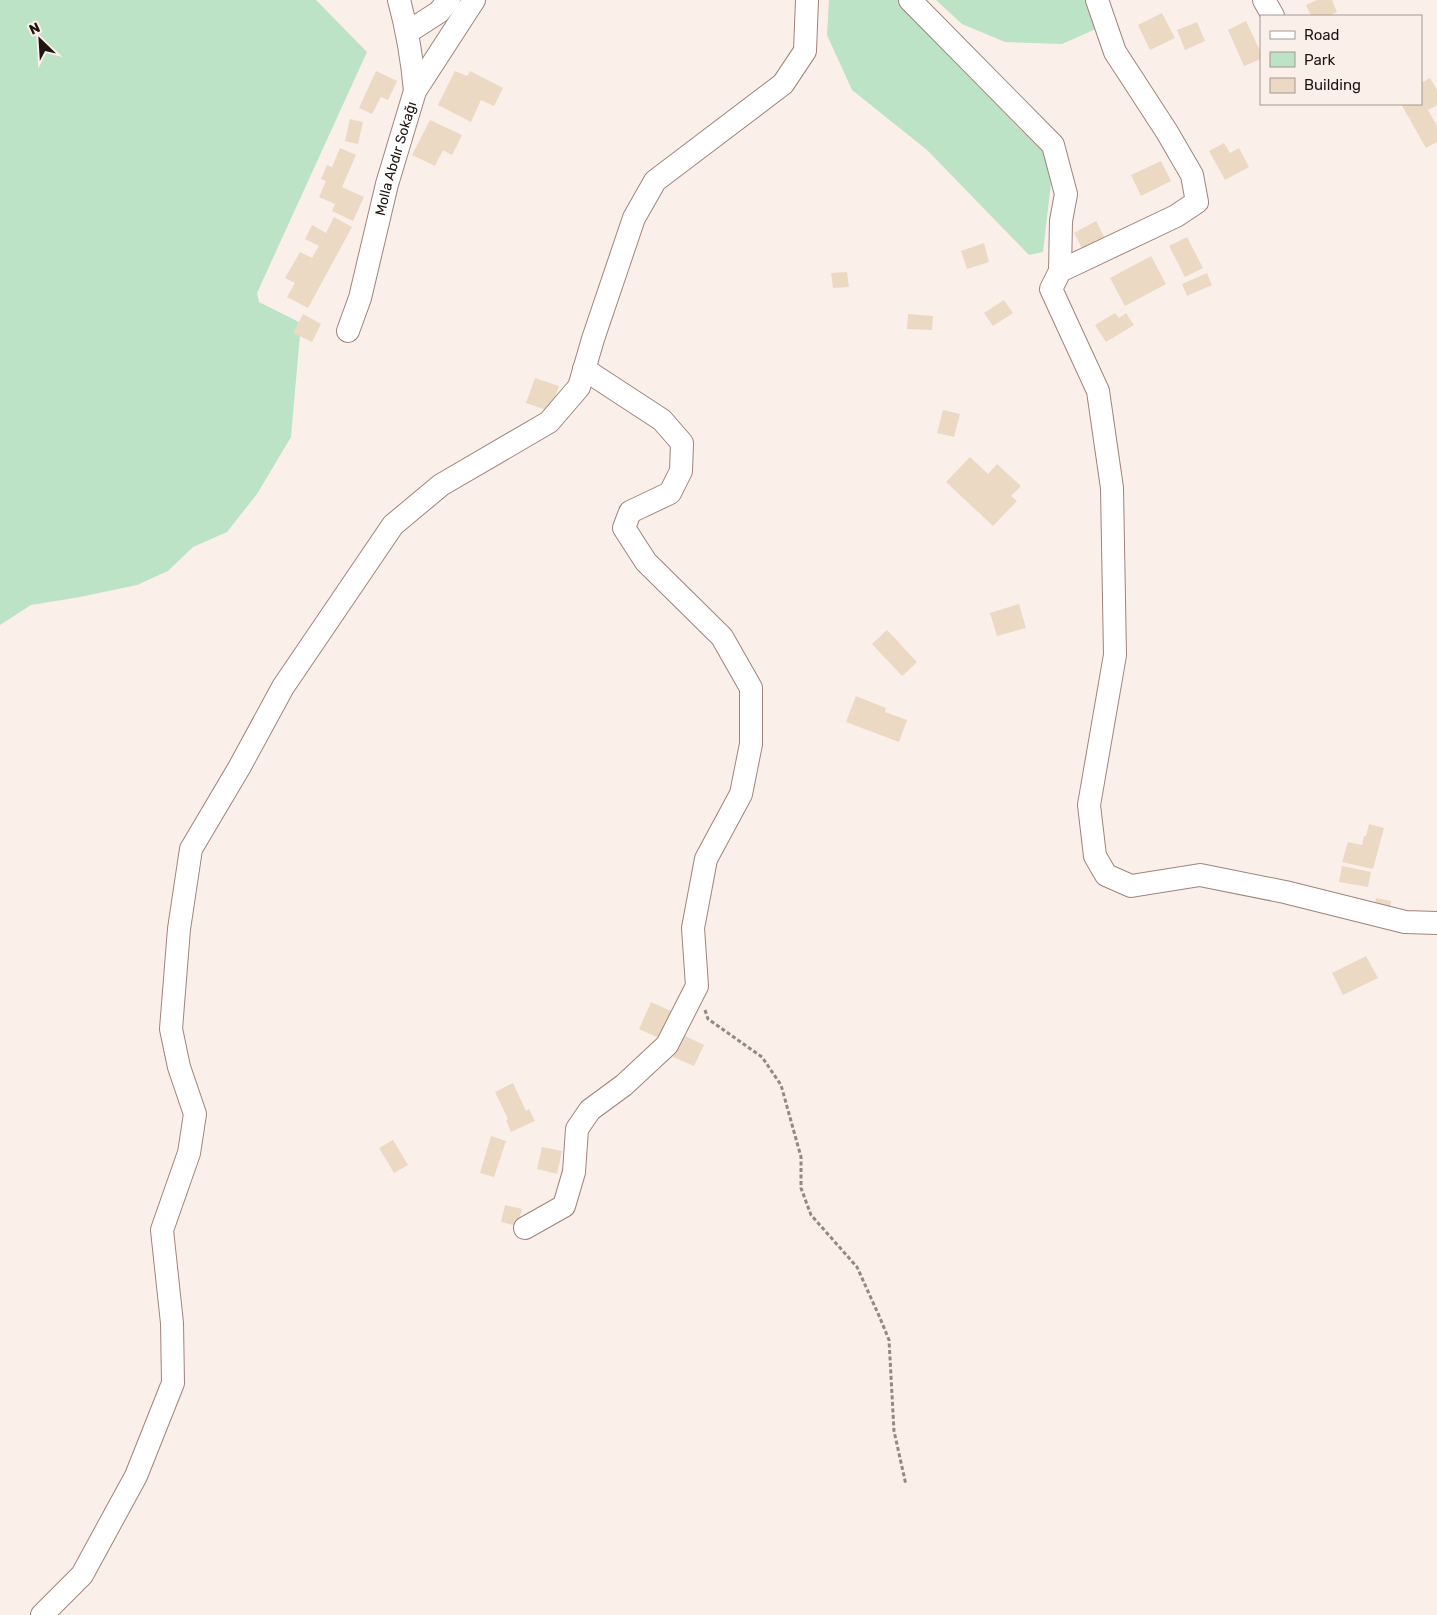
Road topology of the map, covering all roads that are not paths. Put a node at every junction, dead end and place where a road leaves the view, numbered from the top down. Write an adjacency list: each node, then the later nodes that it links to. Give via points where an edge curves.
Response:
1 (399, 0): 9 (street)
2 (449, 0): 9 (street, via 439,12)
3 (474, 0): 10 (street, Molla Abdır Sokağı)
4 (807, 0): 13 (street, via 806,51 783,84 655,180 634,218)
5 (910, 0): 11 (street, via 1053,145 1066,194 1061,221)
6 (1097, 0): 11 (street, via 1115,52 1192,175 1196,202 1176,216)
7 (1264, 0): 8 (street)
8 (1273, 15)
9 (408, 32): 10 (street)
10 (415, 91): 12 (street, Molla Abdır Sokağı, via 387,184 360,298)
11 (1060, 271): 14 (street, via 1051,289 1098,391 1112,488 1115,655 1089,805 1095,856 1106,875 1131,886 1200,875 1405,922)
12 (348, 331)
13 (584, 369): 15 (street, via 662,420 682,443 681,471 670,493 630,512 624,528 646,562 722,637 751,688 751,744 740,794 706,860 693,928 697,986 667,1045 624,1085 590,1110 577,1130 574,1172 564,1206); 16 (street, via 578,388 549,422 441,485 393,525 283,687 190,849 179,929 171,1030 194,1114 189,1153 162,1230 172,1323 173,1383 136,1476 82,1575)
14 (1437, 923)
15 (526, 1228)
16 (42, 1615)

